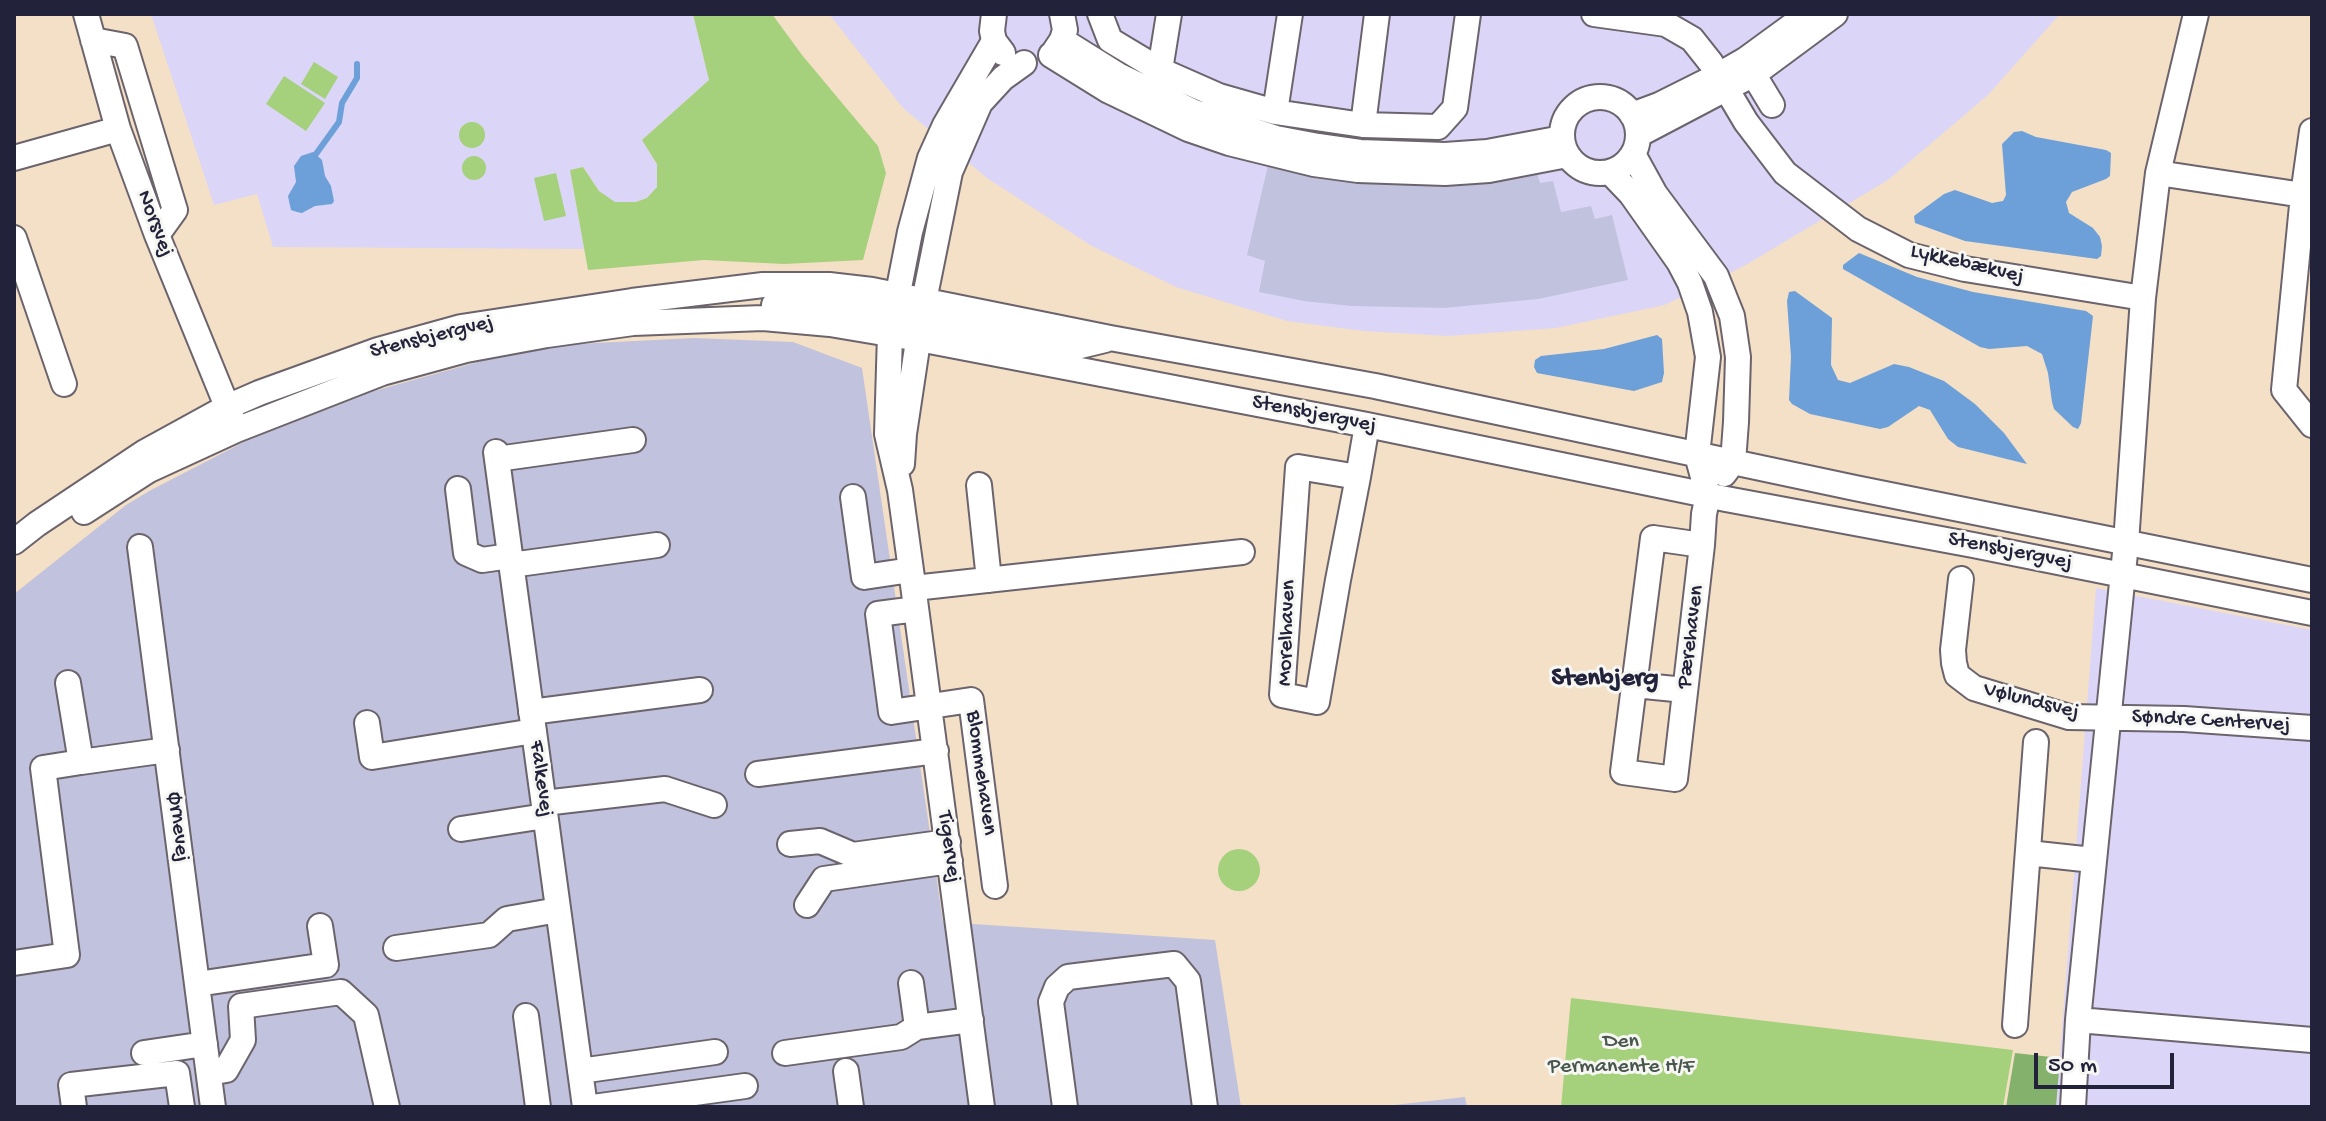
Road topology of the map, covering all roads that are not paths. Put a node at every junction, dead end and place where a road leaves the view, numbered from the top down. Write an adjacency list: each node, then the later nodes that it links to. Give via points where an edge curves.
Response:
1 (86, 14): 13 (street, Norsvej)
2 (1062, 14): 14 (street, via 1065,30)
3 (1100, 14): 17 (street, via 1110,40)
4 (1169, 14): 17 (street)
5 (1290, 14): 20 (street)
6 (1377, 14): 21 (street)
7 (1468, 14): 21 (street, via 1455,108 1438,127)
8 (1594, 14): 18 (street, Lykkebækvej, via 1666,24 1692,39)
9 (1808, 14): 16 (street)
10 (1835, 14): 16 (street)
11 (2196, 14): 28 (street)
12 (992, 23): 15 (street, via 1006,56); 33 (street, via 930,158)
13 (93, 40): 22 (street, Norsvej); 30 (street, via 125,46 175,210)
14 (1057, 48): 15 (street, via 1043,60); 25 (street, via 1109,91 1188,129 1314,164 1401,173 1489,170)
15 (1024, 63): 34 (street, via 980,103 955,158)
16 (1749, 67): 18 (street); 19 (street)
17 (1160, 70): 20 (street, via 1219,96)
18 (1723, 82): 24 (street); 32 (street, Lykkebækvej, via 1785,173 1858,229 1909,255 1965,269)
19 (1772, 105)
20 (1275, 112): 21 (street)
21 (1363, 125)
22 (118, 129): 26 (street); 30 (street, Norsvej)
23 (2312, 131): 29 (street)
24 (1634, 135): 25 (street, via 1616,101 1594,98 1568,115); 27 (street, via 1619,168); 42 (street, via 1655,194 1716,276 1732,316 1738,357)
25 (1564, 146): 27 (street, via 1581,169)
26 (14, 158)
27 (1610, 172): 41 (street, via 1679,262 1700,312 1708,357)
28 (2158, 173): 29 (street); 32 (street)
29 (2303, 195): 38 (street, via 2284,390)
30 (157, 235): 36 (street, Norsvej)
31 (14, 238): 35 (street)
32 (2143, 298): 50 (street)
33 (893, 314): 34 (street, Stensbjergvej); 34 (street, Stensbjergvej); 36 (street, Stensbjergvej, via 829,285 763,285 617,303 475,325 378,350); 39 (street, Stensbjergvej, via 830,324 763,318 692,320 547,335 382,373); 46 (street, Tigervej, via 887,434)
34 (921, 320): 37 (street, Stensbjergvej); 41 (street, Stensbjergvej, via 1110,338 1375,386); 46 (street, Tigervej)
35 (64, 384)
36 (227, 407): 39 (street, Norsvej); 49 (street, Stensbjergvej, via 145,452)
37 (1367, 425): 43 (street, Morelhaven); 47 (street, Stensbjergvej)
38 (2312, 425)
39 (236, 430): 56 (street, Stensbjergvej, via 149,470)
40 (633, 440): 55 (street, Falkevej, via 496,455)
41 (1697, 455): 42 (street, Stensbjergvej); 47 (street)
42 (1733, 462): 47 (street); 50 (street, Stensbjergvej)
43 (1358, 477): 43 (street, Morelhaven, via 1298,467 1282,695 1317,702)
44 (979, 485): 59 (street)
45 (458, 489): 55 (street, via 466,553 482,560)
46 (900, 490): 61 (street, Tigervej)
47 (1708, 495): 52 (street, Pærehaven); 57 (street, Stensbjergvej)
48 (853, 497): 61 (street, via 864,577)
49 (14, 542)
50 (2126, 543): 57 (street); 60 (street, Stensbjergvej)
51 (657, 545): 55 (street)
52 (1702, 545): 64 (street, via 1653,538); 66 (street, Pærehaven)
53 (140, 547): 73 (street, Ørnevej)
54 (1242, 552): 59 (street)
55 (511, 560): 69 (street, Falkevej)
56 (14, 562)
57 (2122, 575): 62 (street, Stensbjergvej); 68 (street, Søndre Centervej)
58 (1961, 579): 68 (street, Vølundsvej, via 1953,650 1957,675 1965,683 2069,717)
59 (989, 580): 61 (street)
60 (2312, 580)
61 (914, 589): 67 (street, Tigervej); 67 (street, via 878,614 889,698 891,712)
62 (2312, 613)
63 (68, 683): 75 (street)
64 (1634, 685): 66 (street); 66 (street, Pærehaven, via 1623,772 1675,779)
65 (700, 690): 69 (street)
66 (1685, 690)
67 (930, 707): 74 (street, Tigervej); 84 (street, Blommehaven, via 971,700)
68 (2110, 717): 71 (street, Søndre Centervej); 83 (street, Søndre Centervej)
69 (533, 722): 70 (street, via 372,757); 78 (street, Falkevej)
70 (367, 723)
71 (2312, 728)
72 (2036, 742): 82 (street)
73 (167, 750): 75 (street); 91 (street, Ørnevej)
74 (936, 751): 76 (street); 81 (street, Tigervej)
75 (81, 762): 89 (street, via 43,768 67,955)
76 (758, 774)
77 (714, 805): 78 (street, via 665,789)
78 (544, 809): 79 (street); 86 (street, Falkevej)
79 (461, 829)
80 (790, 844): 81 (street, via 820,841 853,855)
81 (949, 852): 85 (street, via 824,879); 93 (street, Tigervej)
82 (2028, 853): 83 (street); 95 (street)
83 (2093, 860): 94 (street, Søndre Centervej)
84 (995, 886)
85 (807, 905)
86 (558, 910): 88 (street, via 507,919 489,935); 102 (street, Falkevej)
87 (320, 926): 91 (street, via 326,965)
88 (396, 948)
89 (14, 963)
90 (911, 983): 96 (street)
91 (197, 984): 98 (street, Ørnevej)
92 (526, 1016): 110 (street)
93 (971, 1020): 96 (street); 114 (street, Tigervej)
94 (2078, 1020): 97 (street); 117 (street, Søndre Centervej)
95 (2015, 1025)
96 (917, 1027): 101 (street, via 901,1037)
97 (2312, 1040)
98 (205, 1044): 100 (street); 104 (street, Ørnevej)
99 (715, 1052): 102 (street)
100 (144, 1053)
101 (785, 1053)
102 (580, 1071): 111 (street, Falkevej)
103 (846, 1071): 113 (street)
104 (209, 1073): 108 (street, Ørnevej); 109 (street, via 226,1070 243,1040 241,1006 341,992 366,1015)
105 (745, 1086): 112 (street)
106 (74, 1107): 107 (street, via 71,1085 177,1073)
107 (182, 1107)
108 (213, 1107)
109 (387, 1107)
110 (538, 1107)
111 (585, 1107)
112 (593, 1107)
113 (851, 1107)
114 (982, 1107)
115 (1065, 1107): 116 (street, via 1051,1002 1057,987 1068,977 1174,964 1188,981)
116 (1205, 1107)
117 (2073, 1107)

